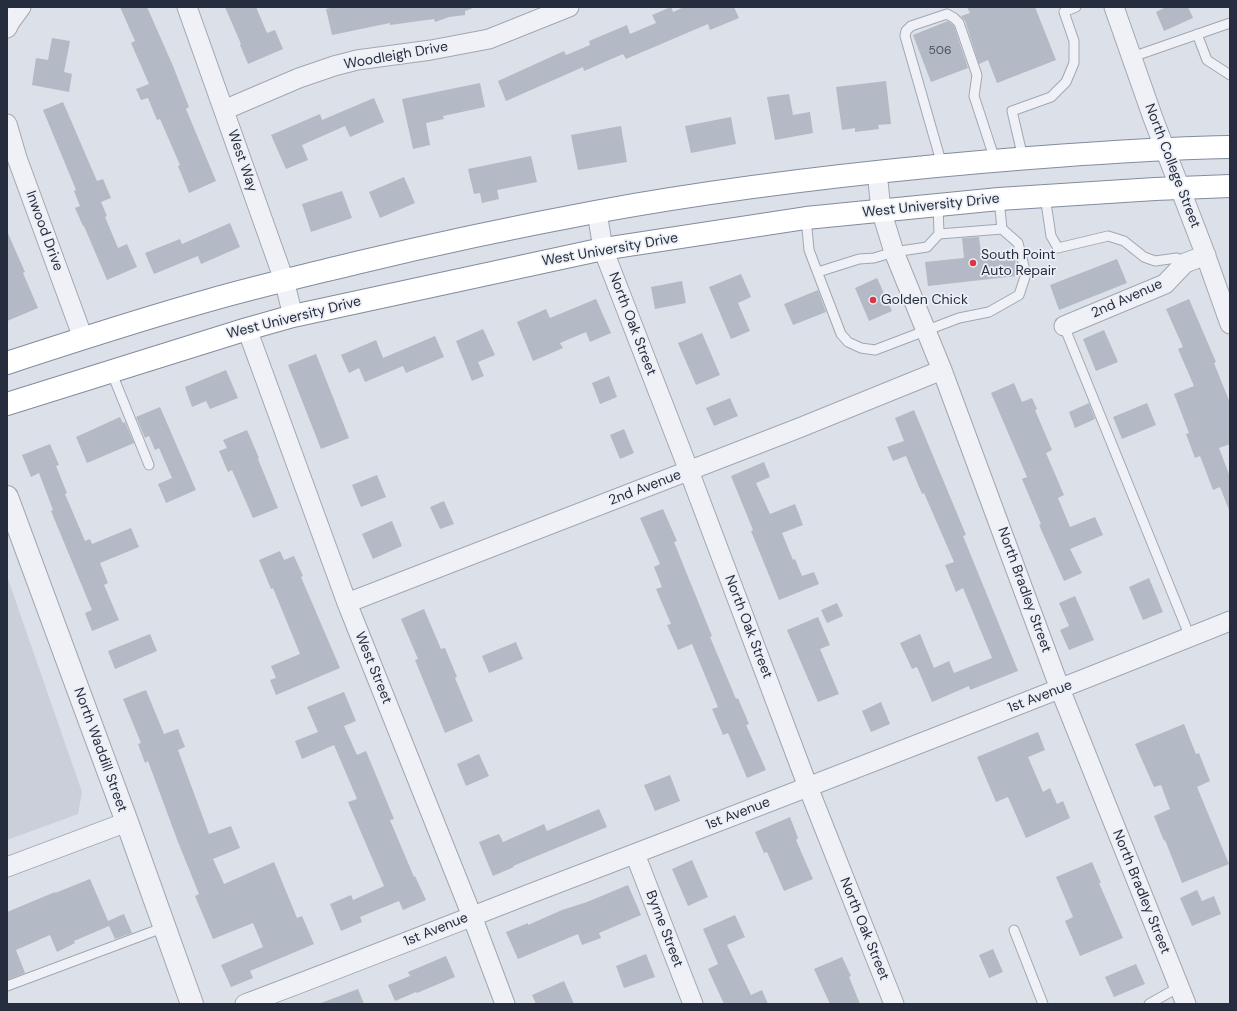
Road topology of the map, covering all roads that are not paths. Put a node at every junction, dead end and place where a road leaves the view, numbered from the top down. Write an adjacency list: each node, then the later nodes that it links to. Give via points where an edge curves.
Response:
1 (21, 7): 8 (street)
2 (187, 7): 12 (street, West Way)
3 (570, 7): 12 (street, Woodleigh Drive, via 489,38 334,66)
4 (1076, 7): 6 (lane)
5 (1114, 7): 10 (street, North College Street)
6 (1063, 9): 16 (lane, via 1074,41 1074,63 1066,82 1051,97 1012,111)
7 (1230, 22): 9 (lane)
8 (7, 28)
9 (1197, 34): 10 (lane); 11 (lane, via 1207,60)
10 (1132, 57): 15 (street, North College Street)
11 (1228, 71)
12 (224, 110): 35 (street, West Way)
13 (7, 124): 42 (street, Inwood Drive)
14 (1230, 147): 15 (highway)
15 (1164, 149): 16 (highway); 21 (street, North College Street)
16 (1023, 158): 17 (highway)
17 (995, 160): 18 (highway); 18 (lane, via 974,96 977,75 959,22 947,14 911,26 905,36)
18 (942, 165): 19 (highway)
19 (876, 172): 25 (street, North Bradley Street); 26 (highway, via 698,195)
20 (1230, 186): 21 (highway, West University Drive)
21 (1180, 188): 22 (highway, West University Drive); 32 (street, North College Street)
22 (1046, 196): 23 (highway, West University Drive); 33 (lane, via 1050,236 1058,248 1108,236 1124,241 1144,257 1155,261 1177,258)
23 (999, 199): 24 (highway, West University Drive); 28 (lane)
24 (938, 205): 25 (highway, West University Drive); 29 (lane)
25 (881, 210): 27 (highway, West University Drive); 31 (street, North Bradley Street)
26 (597, 212): 30 (street, North Oak Street); 35 (highway, via 439,243)
27 (806, 218): 30 (highway, West University Drive); 34 (lane, via 809,250)
28 (1002, 228): 29 (lane); 41 (lane, via 1018,242 1026,274 1020,295 990,312 959,318)
29 (939, 234): 31 (lane, via 927,247)
30 (603, 249): 37 (highway, West University Drive); 48 (street, North Oak Street)
31 (894, 252): 34 (lane, via 859,259); 41 (street, North Bradley Street)
32 (1206, 256): 33 (street, 2nd Avenue); 36 (street, North College Street)
33 (1185, 263): 39 (street, 2nd Avenue, via 1165,284)
34 (818, 272): 41 (lane, via 841,334 848,342 861,348 875,350)
35 (284, 280): 37 (street, West Way); 42 (highway)
36 (1224, 293): 38 (street, North College Street)
37 (293, 316): 40 (highway, West University Drive)
38 (1230, 324)
39 (1064, 326): 52 (lane)
40 (247, 329): 45 (highway, West University Drive); 50 (street, West Street)
41 (926, 330): 44 (street, North Bradley Street)
42 (83, 338): 43 (highway)
43 (7, 363)
44 (942, 370): 48 (street, 2nd Avenue); 53 (street, North Bradley Street)
45 (111, 371): 46 (highway, West University Drive); 47 (lane)
46 (7, 404)
47 (149, 464)
48 (689, 471): 50 (street, 2nd Avenue); 54 (street, North Oak Street)
49 (7, 497): 55 (street, North Waddill Street)
50 (347, 603): 58 (street, West Street)
51 (1230, 621): 52 (street, 1st Avenue)
52 (1190, 637): 53 (street, 1st Avenue)
53 (1060, 689): 54 (street, 1st Avenue); 62 (street, North Bradley Street)
54 (808, 787): 56 (street, 1st Avenue); 67 (street, North Oak Street)
55 (127, 822): 57 (street); 59 (street, North Waddill Street)
56 (635, 854): 58 (street, 1st Avenue); 66 (street, Byrne Street)
57 (7, 867)
58 (472, 916): 64 (street, 1st Avenue); 65 (street, West Street)
59 (165, 927): 61 (lane); 63 (street, North Waddill Street)
60 (1014, 930): 68 (lane)
61 (7, 986)
62 (1182, 995): 69 (lane)
63 (192, 1004)
64 (245, 1004)
65 (506, 1004)
66 (693, 1004)
67 (894, 1004)
68 (1043, 1004)
69 (1149, 1004)

